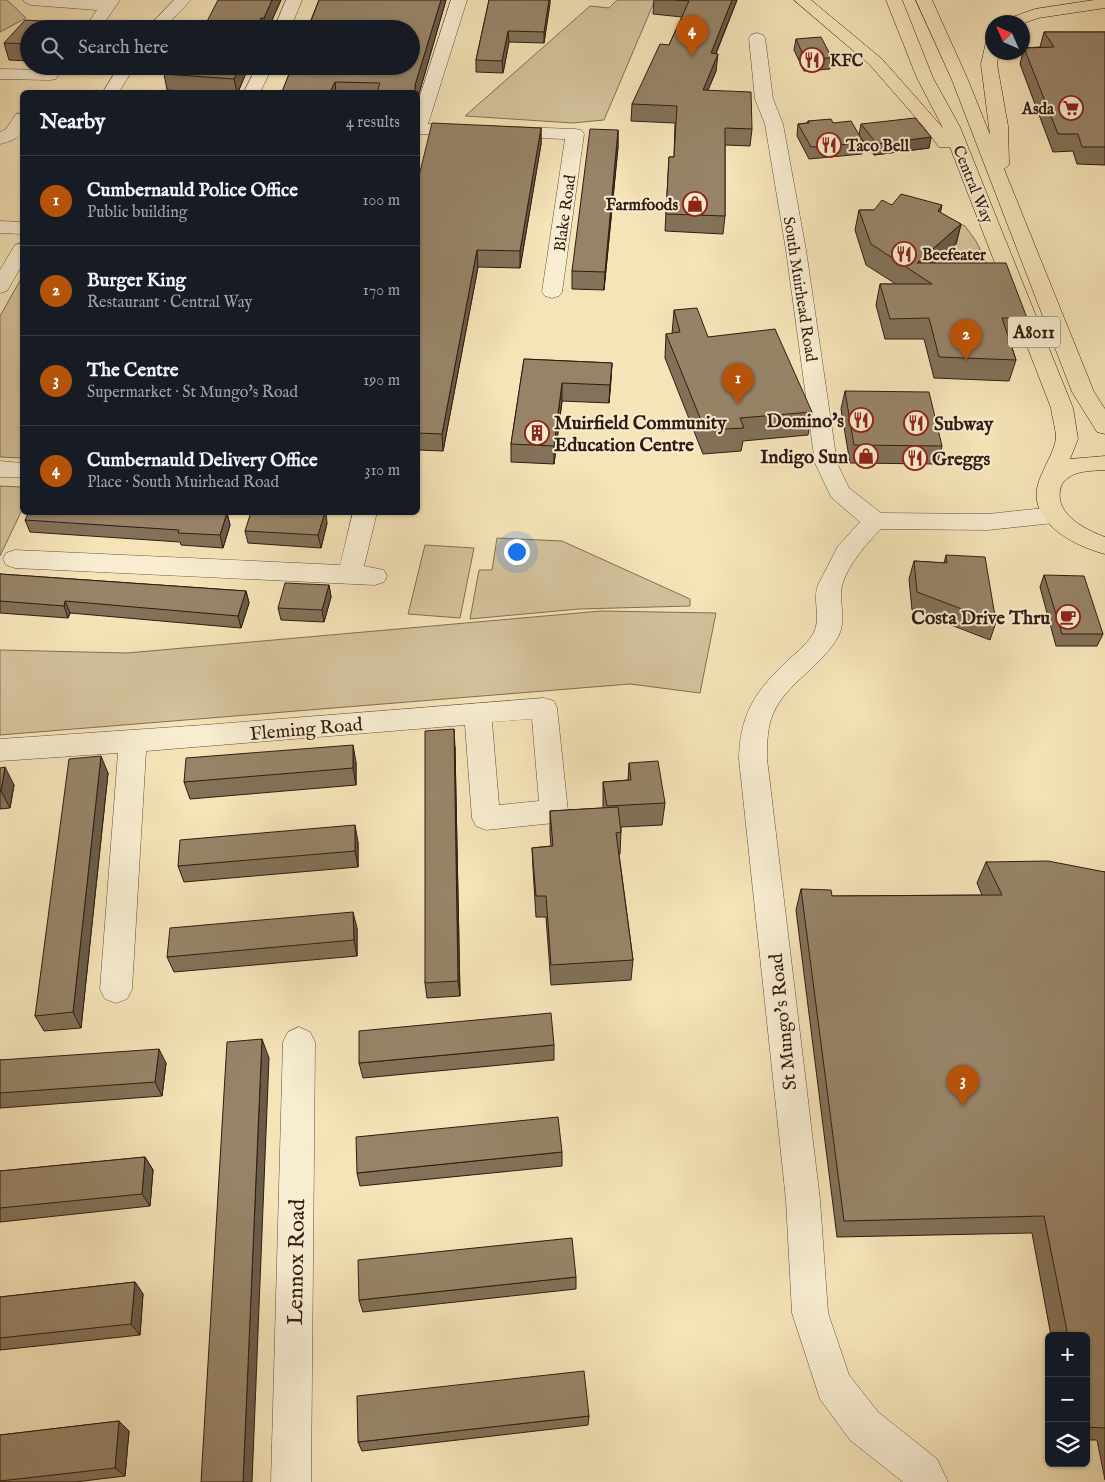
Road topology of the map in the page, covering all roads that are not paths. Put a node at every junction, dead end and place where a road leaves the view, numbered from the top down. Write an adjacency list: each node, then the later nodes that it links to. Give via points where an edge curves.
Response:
1 (31, 0): 9 (street)
2 (183, 0): 13 (street)
3 (294, 0): 14 (street)
4 (459, 0): 28 (street)
5 (802, 0): 32 (main road, via 876,62 930,123)
6 (888, 0): 17 (main road)
7 (894, 0): 17 (main road, Central Way / A8011)
8 (924, 0): 31 (main road, Central Way / A8011)
9 (110, 3): 12 (street)
10 (1105, 3): 11 (main road)
11 (1030, 16)
12 (98, 20)
13 (163, 20)
14 (286, 20)
15 (757, 38): 45 (street, South Muirhead Road, via 764,98 774,124 796,250 826,463 839,492)
16 (990, 60): 31 (main road, via 999,126)
17 (922, 71): 32 (main road, Central Way / A8011)
18 (0, 74): 19 (street)
19 (20, 75)
20 (25, 75): 23 (street)
21 (121, 75): 25 (street)
22 (260, 75): 26 (street)
23 (50, 76): 24 (street)
24 (40, 90)
25 (112, 90)
26 (253, 90)
27 (20, 121): 30 (street, via 13,133)
28 (420, 122)
29 (420, 128): 37 (street, Blake Road, via 575,134)
30 (0, 139)
31 (1000, 181): 38 (main road, Central Way / A8011, via 1083,392)
32 (974, 183): 42 (main road, Central Way / A8011, via 1065,420 1067,439)
33 (0, 227): 34 (street)
34 (20, 228)
35 (20, 252): 36 (street)
36 (0, 287)
37 (552, 292)
38 (1105, 427)
39 (1105, 463): 42 (main road, via 1067,468)
40 (0, 469): 41 (street)
41 (20, 470)
42 (1049, 484): 43 (main road, via 1048,502)
43 (1054, 514): 45 (street, via 988,522); 46 (main road)
44 (363, 515): 50 (street)
45 (876, 522): 58 (street, St Mungo's Road, via 848,548 829,590 831,611 826,633 813,652 766,698 753,738 753,759 803,1200 810,1313 833,1386 864,1426 923,1473)
46 (1072, 532): 47 (main road); 49 (main road)
47 (1105, 546)
48 (15, 560): 50 (street, via 100,575)
49 (1105, 565)
50 (350, 574): 51 (street)
51 (375, 576)
52 (478, 713): 53 (street, Fleming Road)
53 (133, 743): 54 (street, Fleming Road); 55 (street)
54 (0, 750)
55 (116, 989)
56 (299, 1042): 57 (street, Lennox Road)
57 (291, 1482)
58 (928, 1482)

